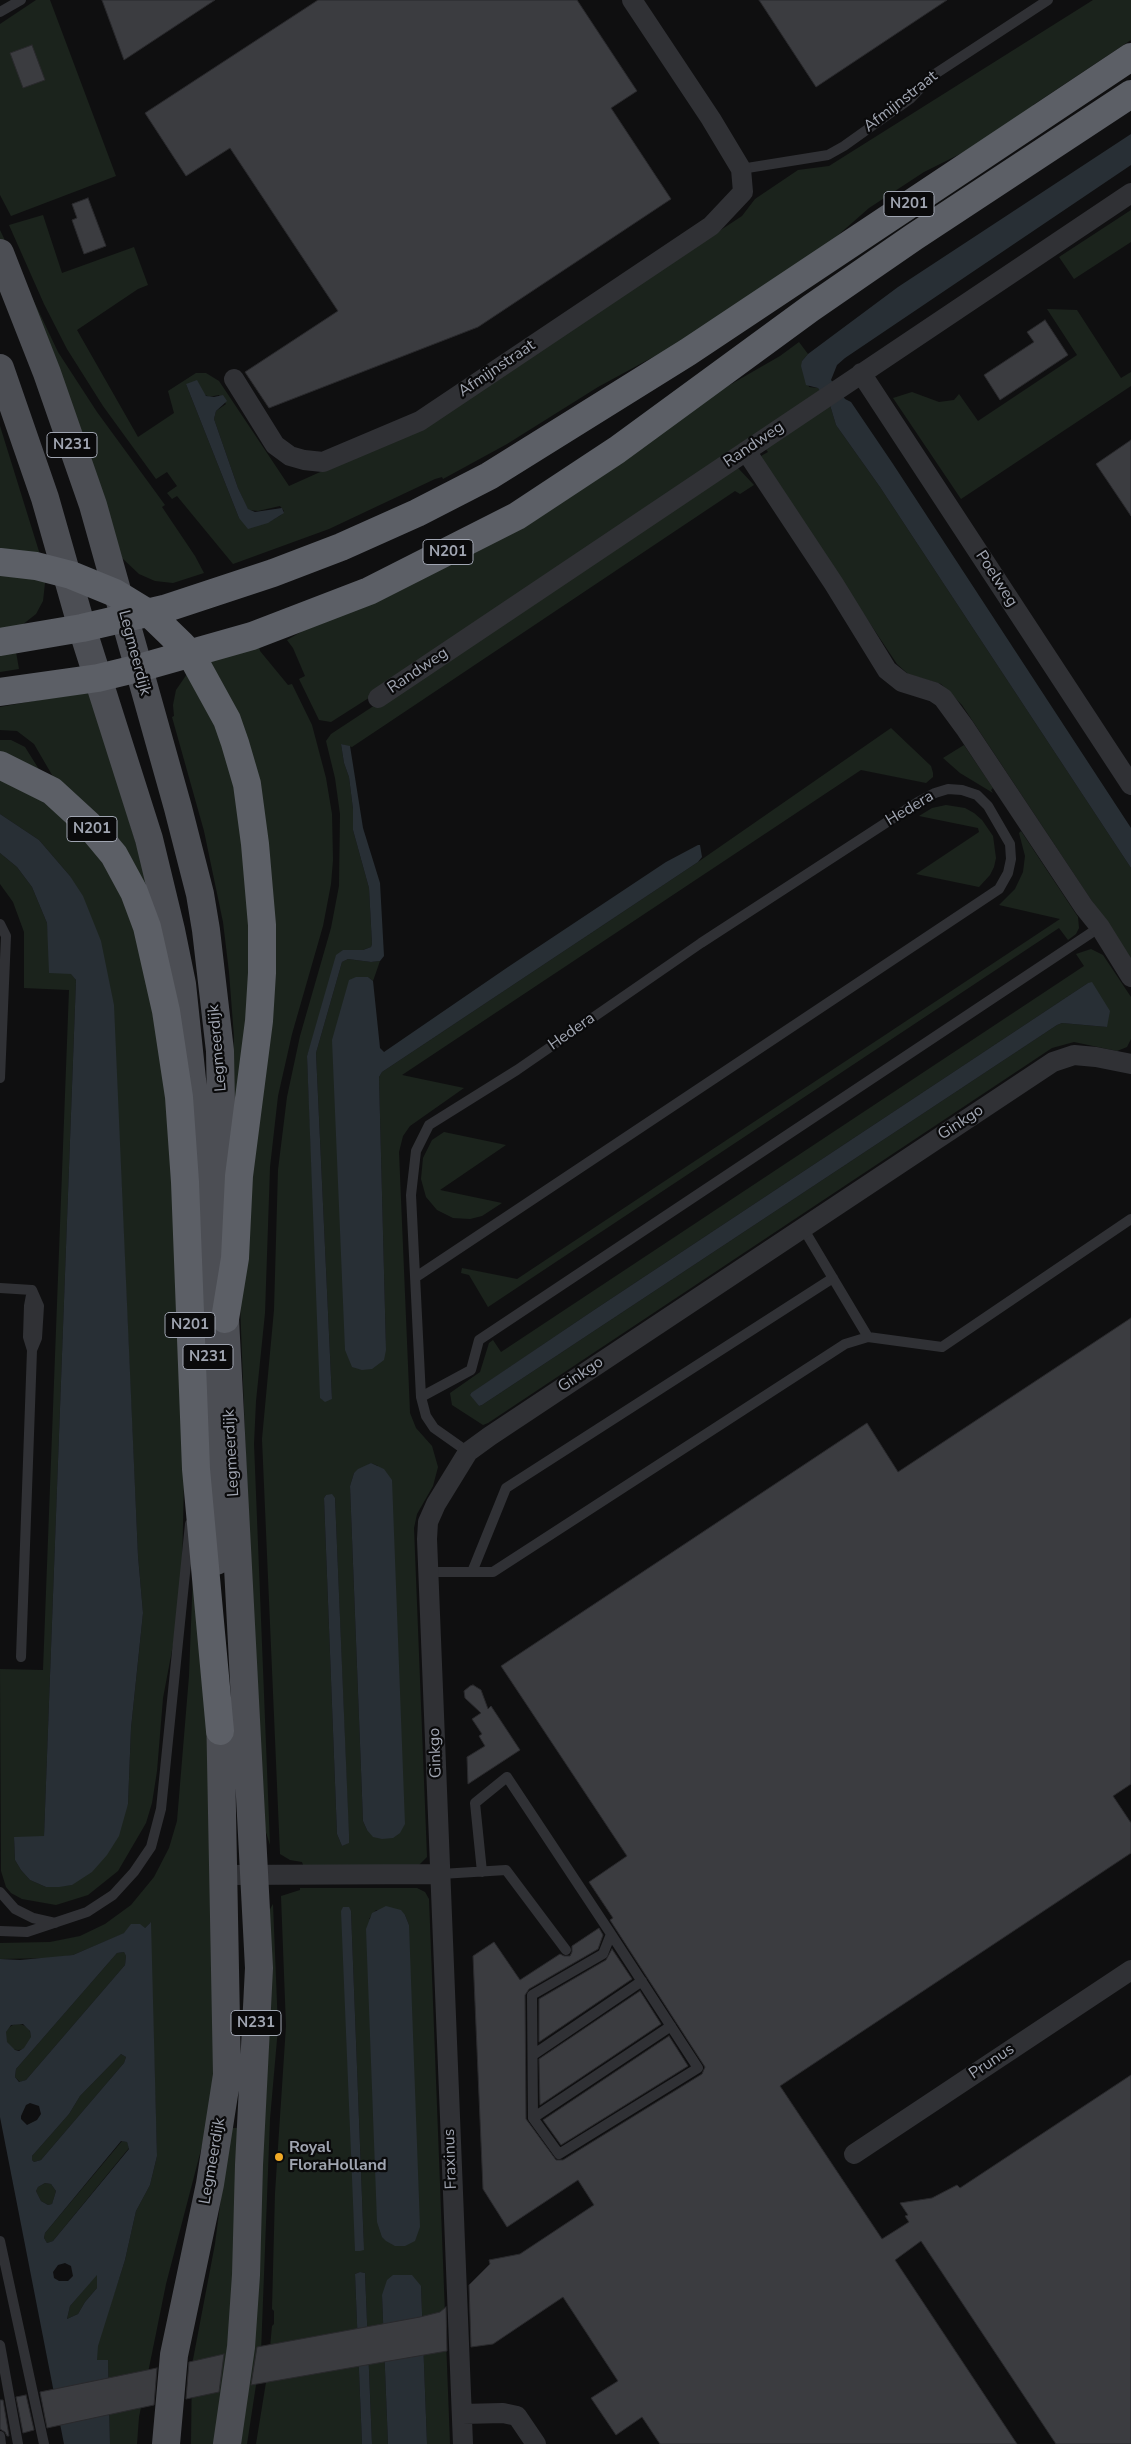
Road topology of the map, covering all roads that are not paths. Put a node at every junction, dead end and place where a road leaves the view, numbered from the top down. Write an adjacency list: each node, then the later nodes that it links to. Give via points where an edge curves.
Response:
1 (21, 0): 4 (lane)
2 (632, 0): 7 (street, Afmijnstraat)
3 (1048, 0): 7 (lane, Afmijnstraat, via 932,76 910,99 828,155)
4 (0, 12)
5 (1131, 57): 15 (highway, N201, via 688,352 489,476 417,513 306,562 164,609)
6 (1131, 94): 18 (highway, N201, via 906,242 617,450 517,516 369,590 294,622)
7 (741, 168): 12 (street, Afmijnstraat, via 743,192 711,226 420,421 323,462 290,456 275,445)
8 (1131, 193): 11 (street, Randweg)
9 (0, 253): 15 (main road, Legmeerdijk / N231, via 47,373 93,505)
10 (0, 368): 16 (main road, Legmeerdijk / N231, via 45,498)
11 (855, 377): 13 (street, Randweg); 23 (street, Poelweg)
12 (234, 380)
13 (746, 451): 21 (street, Randweg); 25 (street, via 887,670 902,682 943,698)
14 (7, 563): 34 (highway, N231, via 72,574 103,587 151,616 182,646 214,693 227,720 246,784 262,925 259,1021 239,1176 235,1258)
15 (125, 618): 16 (highway, N201); 18 (main road, Legmeerdijk / N231)
16 (82, 628): 17 (highway, N201); 19 (main road, Legmeerdijk / N231)
17 (0, 642)
18 (139, 668): 19 (highway, N201); 34 (main road, Legmeerdijk / N231, via 200,894 206,930 220,1052)
19 (98, 678): 20 (highway, N201); 42 (main road, Legmeerdijk / N231, via 149,839 182,984 189,1042 200,1165 221,1685)
20 (0, 692)
21 (378, 698)
22 (0, 765): 38 (highway, N201, via 52,791 89,825 114,855 134,892 147,927 166,1010 179,1098)
23 (1131, 785)
24 (0, 924): 28 (lane, via 6,936)
25 (1100, 926): 26 (street); 36 (lane, via 479,1340 471,1370)
26 (1131, 977)
27 (1131, 1064): 30 (street, Ginkgo, via 1074,1055 1054,1062)
28 (0, 1078)
29 (1131, 1218): 35 (lane, via 942,1347)
30 (803, 1228): 32 (lane); 37 (street, Ginkgo)
31 (416, 1277): 31 (lane, Hedera, via 411,1195 416,1152 429,1125 517,1070 701,943 918,802 948,789 976,795 988,806 1010,844 1008,873 999,889); 36 (lane, Hedera)
32 (833, 1278): 35 (lane); 40 (lane, via 506,1488)
33 (0, 1288): 41 (lane, via 32,1290 39,1306 37,1338 32,1350)
34 (225, 1319): 44 (main road, Legmeerdijk / N231)
35 (868, 1337): 40 (lane, via 845,1344 493,1572)
36 (422, 1398): 37 (lane, Hedera, via 426,1416 434,1428)
37 (468, 1452): 39 (street, Ginkgo, via 428,1522)
38 (196, 1468): 42 (highway, N201); 48 (lane, via 161,1809 154,1840 134,1872 113,1895 87,1912)
39 (428, 1572): 40 (lane); 45 (street, Ginkgo)
40 (472, 1572)
41 (21, 1657)
42 (220, 1731): 46 (main road, Legmeerdijk / N231)
43 (482, 1872): 45 (lane); 50 (lane, via 475,1803 507,1778); 51 (lane, via 506,1870)
44 (253, 1874): 45 (street); 46 (street); 66 (main road, Legmeerdijk / N231, via 259,1968 246,2275 241,2347)
45 (441, 1874): 60 (street, Fraxinus)
46 (225, 1875): 65 (main road, Legmeerdijk / N231, via 227,2075 210,2184 174,2355)
47 (0, 1892): 48 (lane, via 15,1909 33,1918)
48 (56, 1923): 49 (lane, via 27,1932)
49 (0, 1931)
50 (611, 1934): 53 (lane); 55 (lane, via 603,1954 532,1995)
51 (566, 1950)
52 (1131, 1970): 57 (street, Prunus)
53 (642, 1981): 54 (lane); 55 (lane)
54 (671, 2026): 56 (lane); 56 (lane, via 698,2068 559,2154)
55 (532, 2055): 56 (lane)
56 (533, 2118)
57 (854, 2154)
58 (0, 2241): 64 (lane)
59 (0, 2345): 63 (lane)
60 (462, 2414): 67 (street, Fraxinus); 68 (street, via 517,2416)
61 (0, 2436): 62 (lane)
62 (2, 2444)
63 (18, 2444)
64 (44, 2444)
65 (166, 2444)
66 (226, 2444)
67 (463, 2444)
68 (536, 2444)

